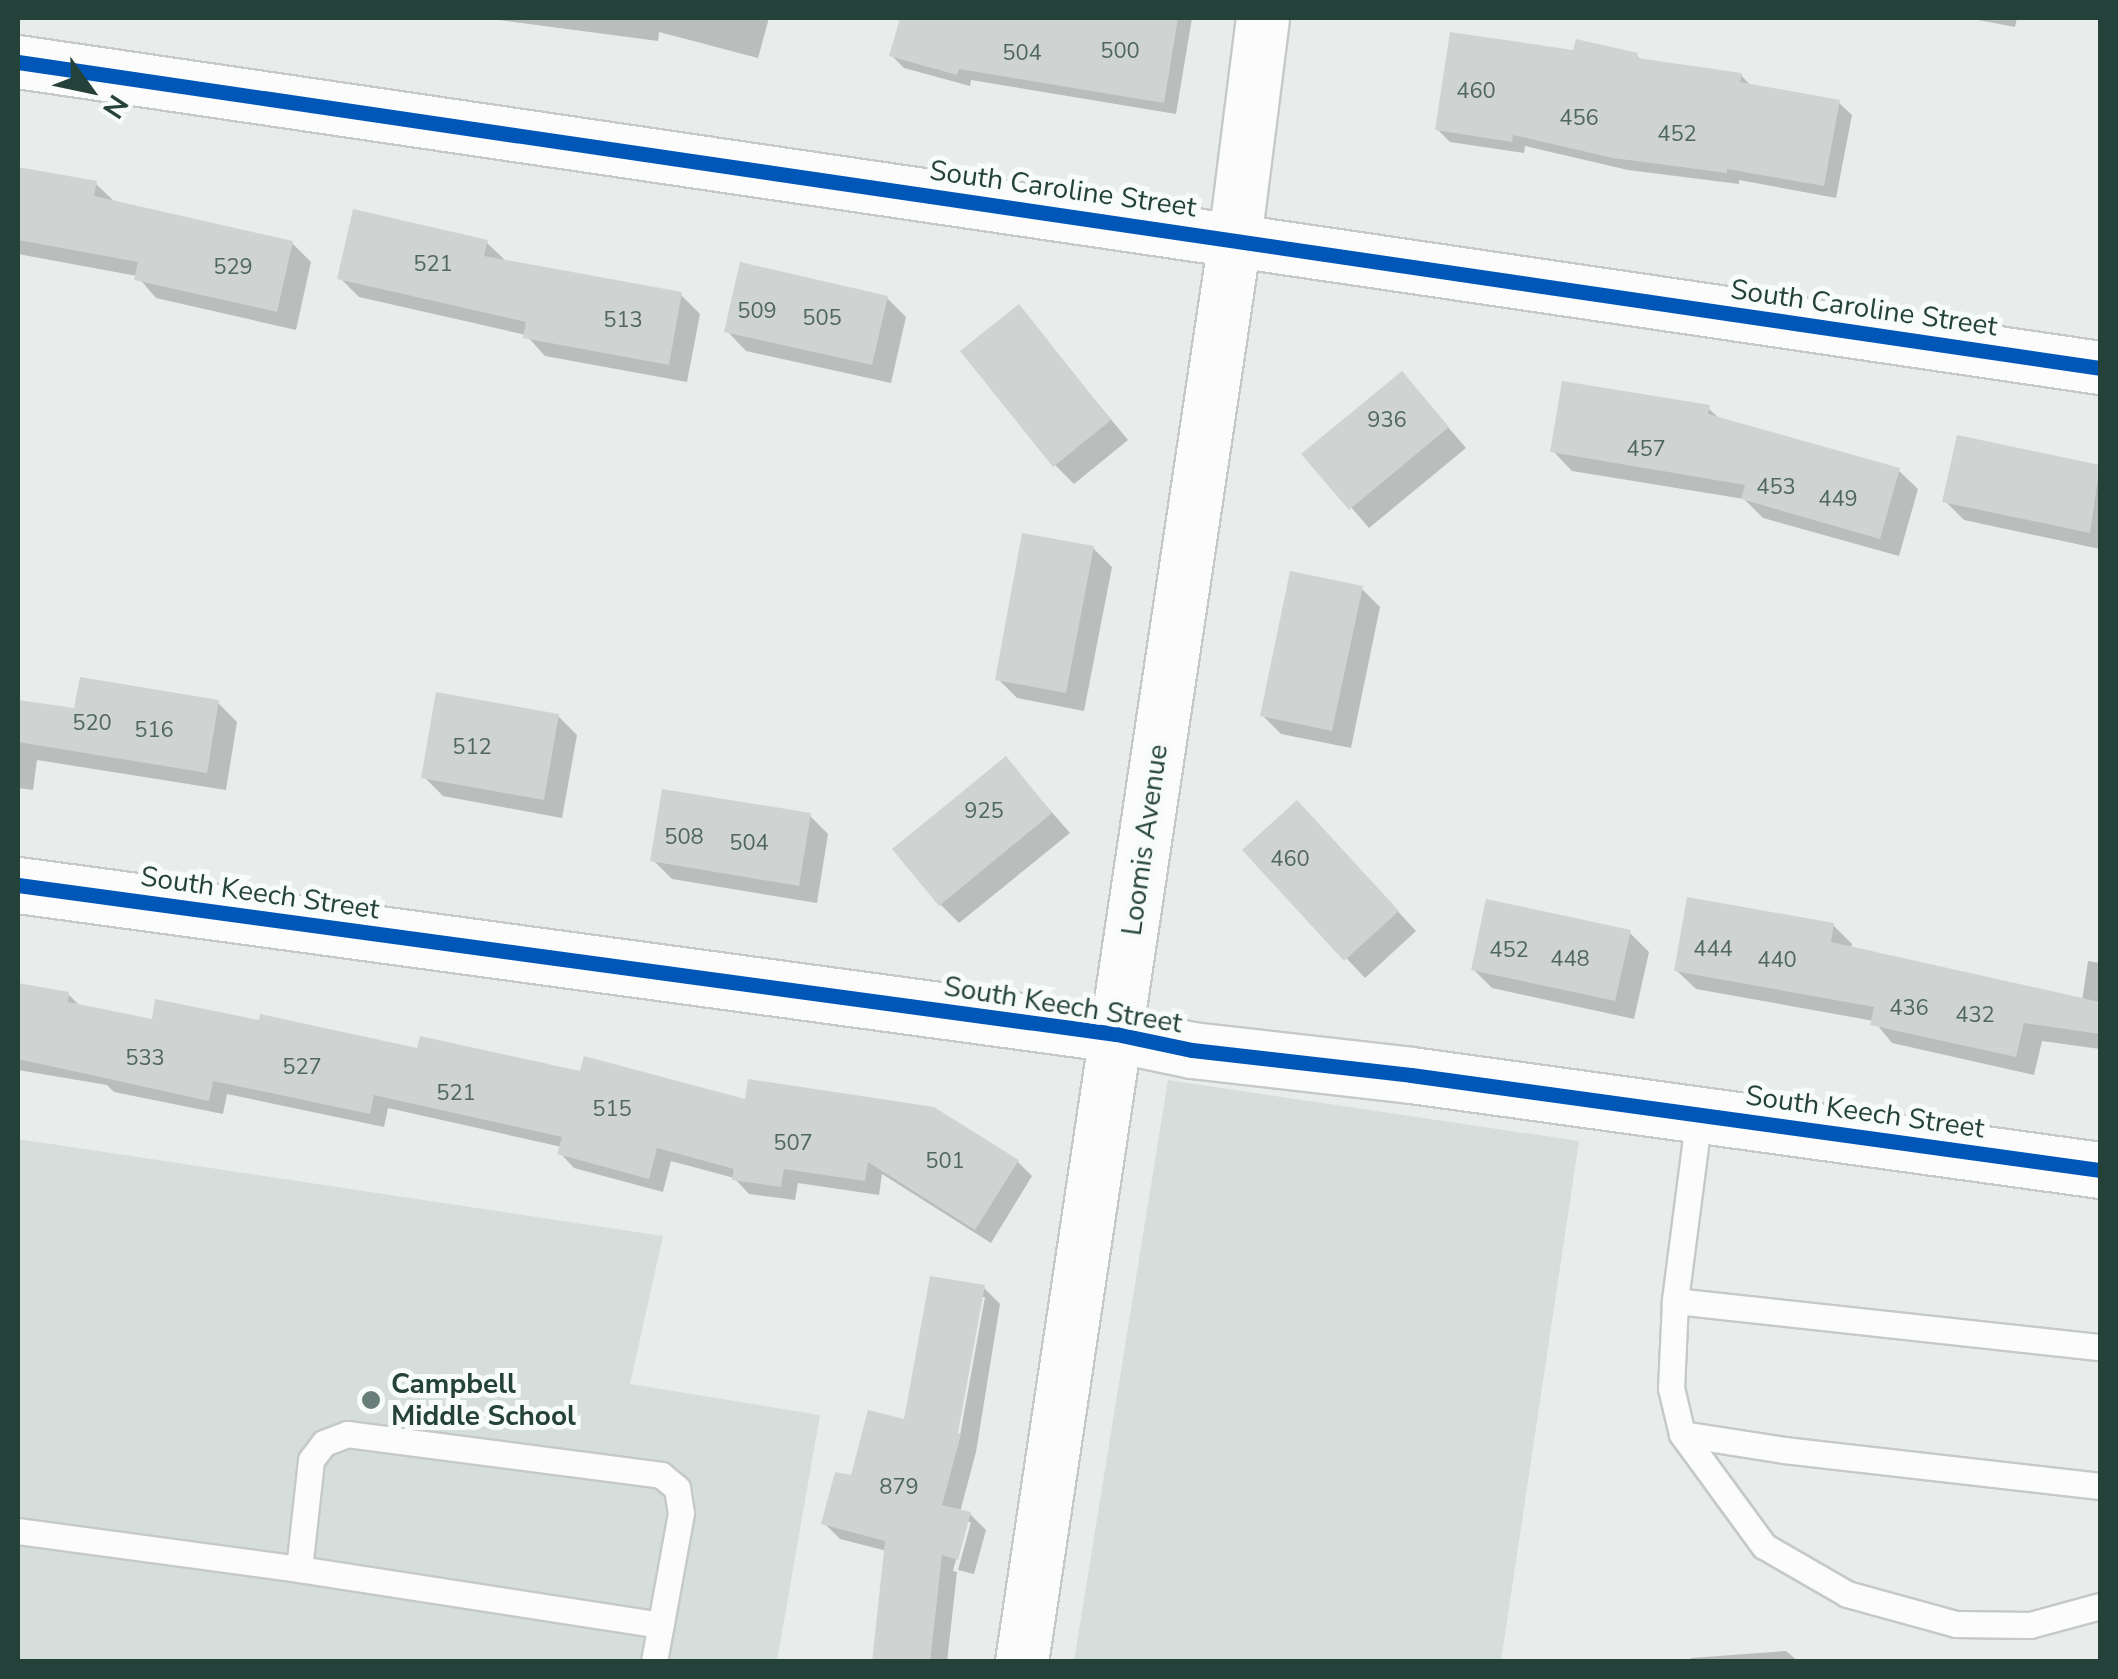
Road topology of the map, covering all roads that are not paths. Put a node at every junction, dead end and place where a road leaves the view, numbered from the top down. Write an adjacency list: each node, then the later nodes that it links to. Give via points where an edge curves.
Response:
1 (1263, 18): 3 (street, Loomis Avenue)
2 (18, 62): 3 (street, South Caroline Street)
3 (1235, 240): 4 (street, South Caroline Street); 6 (street, Loomis Avenue)
4 (2100, 368)
5 (18, 885): 6 (street, South Keech Street)
6 (1116, 1034): 7 (street, South Keech Street, via 1192,1050); 18 (street, Loomis Avenue)
7 (1700, 1115): 8 (street, South Keech Street); 9 (lane)
8 (2100, 1170)
9 (1675, 1300): 10 (lane); 11 (lane, via 1672,1388)
10 (2100, 1347)
11 (1682, 1434): 12 (lane); 15 (lane, via 1764,1546 1847,1594 1956,1624 2030,1625)
12 (2100, 1486)
13 (18, 1532): 14 (lane)
14 (299, 1569): 16 (lane); 16 (lane, via 311,1460 324,1442 346,1434 661,1475 677,1488 681,1512)
15 (2100, 1606)
16 (661, 1625): 17 (lane)
17 (654, 1662)
18 (1022, 1662)

